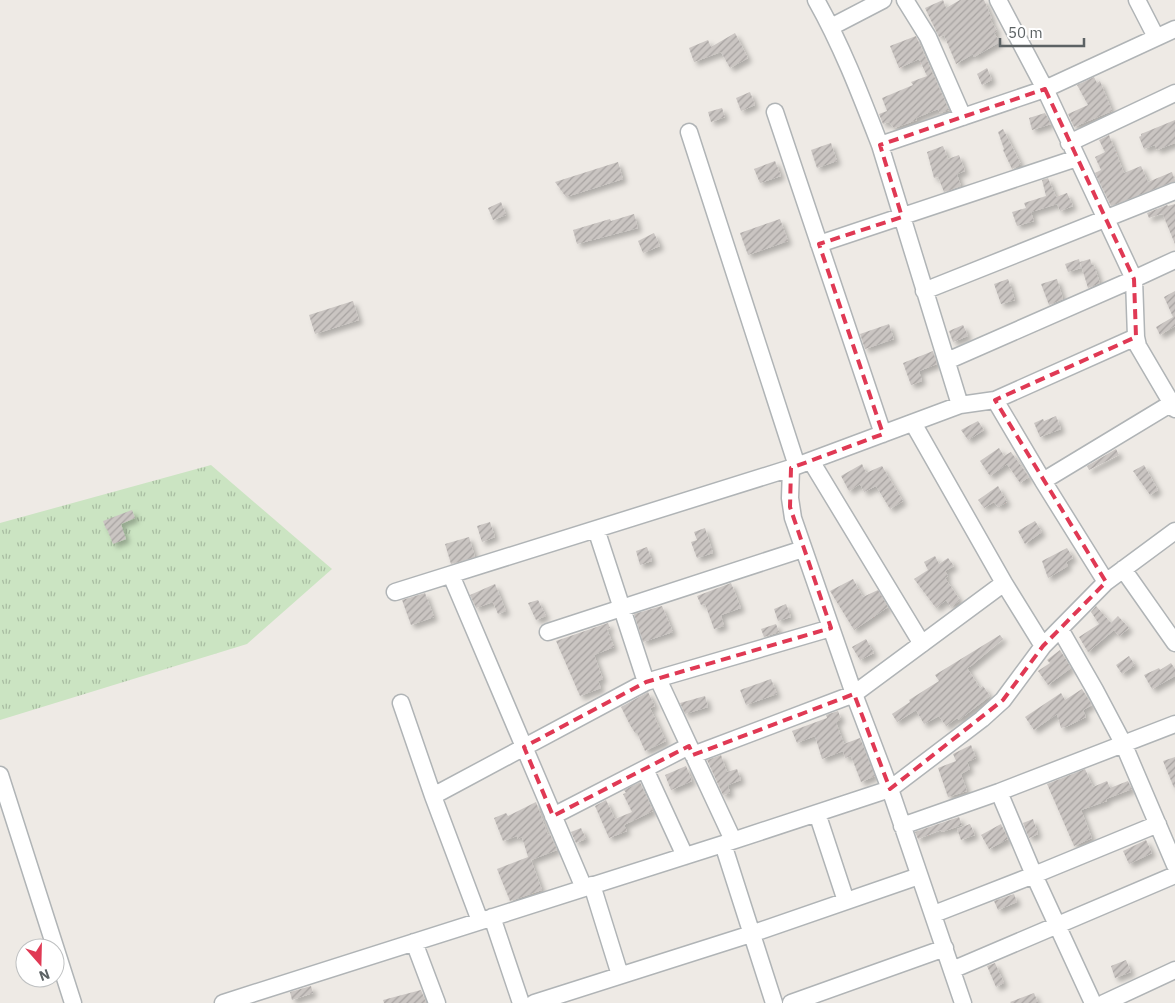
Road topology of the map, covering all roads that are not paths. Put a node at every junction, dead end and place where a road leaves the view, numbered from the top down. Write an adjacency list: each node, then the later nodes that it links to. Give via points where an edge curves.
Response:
1 (816, 0): 6 (street)
2 (884, 0): 6 (street)
3 (905, 0): 12 (street, via 928,37)
4 (998, 0): 9 (street)
5 (1137, 0): 8 (street)
6 (831, 27): 14 (street)
7 (1175, 29): 8 (street)
8 (1156, 37): 9 (street)
9 (1045, 89): 12 (street); 15 (street)
10 (1175, 93): 15 (street)
11 (775, 112): 19 (street)
12 (963, 117): 14 (street)
13 (689, 132): 30 (street)
14 (880, 146): 17 (street)
15 (1073, 150): 17 (street); 18 (street)
16 (1175, 191): 18 (street)
17 (902, 217): 19 (street); 22 (street)
18 (1106, 218): 21 (street); 22 (street)
19 (820, 244): 29 (street)
20 (1175, 260): 21 (street)
21 (1134, 280): 23 (street); 24 (street)
22 (924, 291): 24 (street)
23 (1136, 338): 25 (street); 27 (street, via 1142,354)
24 (946, 361): 26 (street)
25 (995, 400): 26 (street); 31 (street)
26 (960, 405): 28 (street)
27 (1174, 406): 31 (street)
28 (913, 423): 29 (street); 38 (street)
29 (883, 434): 30 (street)
30 (800, 465): 32 (street); 34 (street, via 790,506); 45 (street)
31 (1042, 481): 37 (street)
32 (596, 529): 36 (street); 40 (street)
33 (1175, 531): 35 (street)
34 (804, 549): 40 (street); 41 (street)
35 (1123, 569): 37 (street); 44 (street)
36 (451, 574): 39 (street); 52 (street)
37 (1106, 582): 42 (street)
38 (1004, 583): 45 (street); 46 (street)
39 (395, 592)
40 (622, 608): 43 (street); 47 (street)
41 (831, 628): 47 (street); 48 (street)
42 (1060, 629): 46 (street); 51 (street)
43 (548, 632)
44 (1175, 643)
45 (922, 644): 48 (street)
46 (1043, 646): 56 (street, via 1003,700)
47 (652, 681): 52 (street); 53 (street)
48 (854, 694): 53 (street); 56 (street)
49 (401, 703): 58 (street)
50 (1175, 724): 51 (street)
51 (1123, 743): 57 (street); 61 (street)
52 (524, 747): 58 (street); 60 (street)
53 (691, 751): 54 (street); 63 (street)
54 (645, 768): 60 (street); 64 (street)
55 (0, 775): 80 (street)
56 (890, 789): 59 (street); 62 (street)
57 (999, 792): 62 (street); 67 (street)
58 (433, 796): 72 (street)
59 (817, 813): 63 (street); 70 (street)
60 (553, 816): 69 (street)
61 (1158, 824): 65 (street); 67 (street)
62 (902, 826): 66 (street)
63 (728, 842): 64 (street); 74 (street)
64 (685, 856): 69 (street)
65 (1175, 865)
66 (919, 876): 70 (street); 71 (street)
67 (1034, 876): 71 (street); 73 (street)
68 (1175, 876): 73 (street)
69 (588, 887): 72 (street); 79 (street)
70 (846, 901): 74 (street)
71 (934, 914): 76 (street)
72 (486, 919): 75 (street); 83 (street)
73 (1057, 926): 77 (street); 88 (street)
74 (751, 934): 79 (street); 85 (street)
75 (414, 942): 81 (street); 82 (street)
76 (945, 948): 77 (street); 86 (street)
77 (952, 970): 87 (street)
78 (1175, 970): 89 (street)
79 (620, 975): 84 (street)
80 (73, 1003)
81 (223, 1003)
82 (437, 1003)
83 (521, 1003)
84 (534, 1003)
85 (774, 1003)
86 (791, 1003)
87 (963, 1003)
88 (1093, 1003)
89 (1104, 1003)

